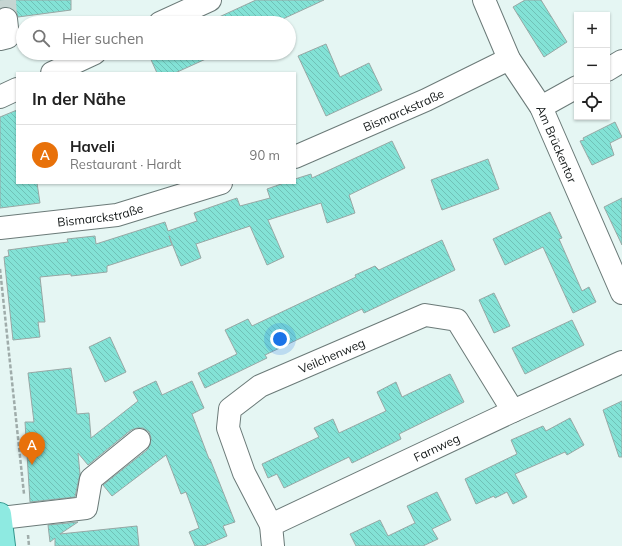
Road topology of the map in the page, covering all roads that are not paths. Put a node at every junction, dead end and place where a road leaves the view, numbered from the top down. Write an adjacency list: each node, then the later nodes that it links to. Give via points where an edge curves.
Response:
1 (210, 0): 3 (street)
2 (484, 0): 6 (street, Am Brückentor)
3 (175, 16)
4 (6, 19): 5 (street, via 8,37)
5 (0, 39)
6 (509, 59): 14 (street, Am Brückentor); 15 (street, Bismarckstraße, via 426,100)
7 (81, 60): 10 (street)
8 (622, 61): 9 (street)
9 (610, 68)
10 (54, 72)
11 (574, 88): 14 (street)
12 (16, 89): 13 (street)
13 (0, 97)
14 (541, 106): 18 (street, Am Brückentor)
15 (296, 157)
16 (218, 184): 17 (street, Bismarckstraße, via 117,215)
17 (0, 228)
18 (622, 293)
19 (622, 362): 20 (street, Farnweg)
20 (513, 411): 24 (street, Farnweg); 24 (street, Veilchenweg, via 457,320 425,315 260,386 230,409 228,428 244,473)
21 (139, 440): 23 (street, via 91,479 86,508)
22 (0, 514): 23 (main road)
23 (0, 518): 25 (main road)
24 (272, 536)
25 (4, 546)

